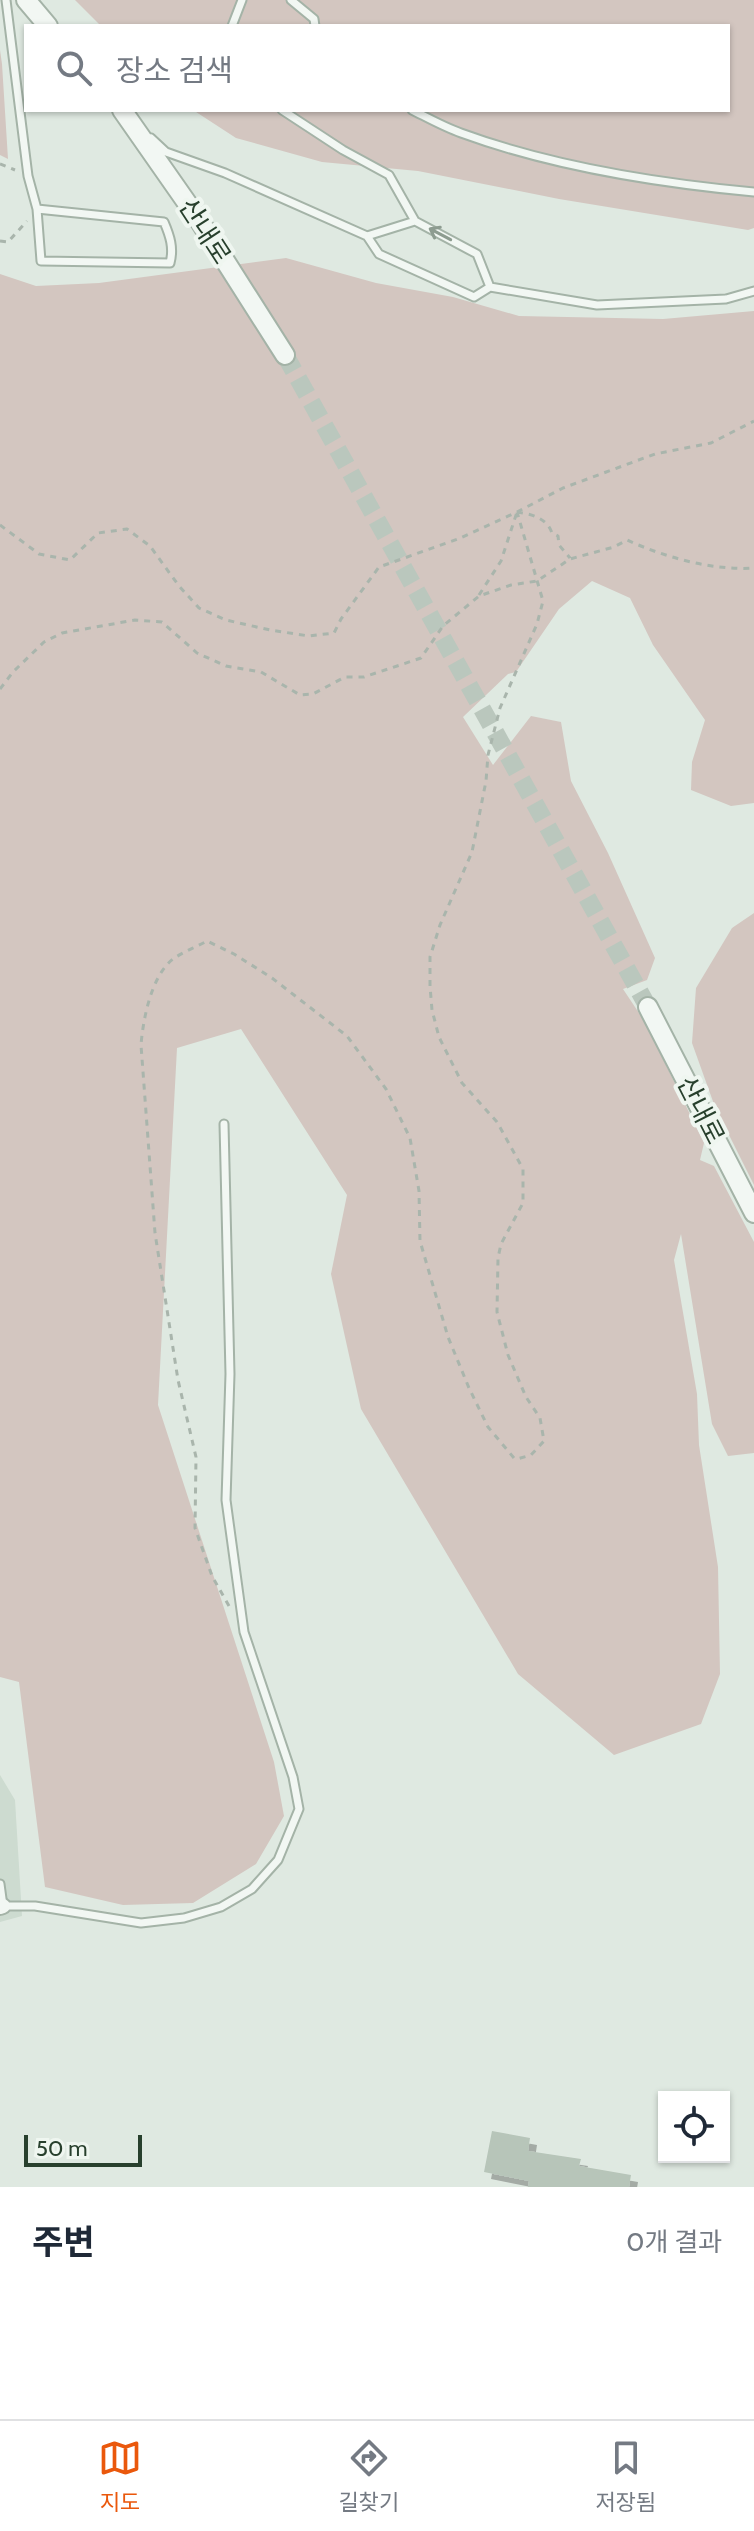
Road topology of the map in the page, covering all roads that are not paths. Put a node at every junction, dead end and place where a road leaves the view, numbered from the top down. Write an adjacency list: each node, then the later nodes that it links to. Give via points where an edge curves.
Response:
1 (6, 0): 12 (lane, via 28,176)
2 (26, 0): 5 (street)
3 (242, 0): 6 (lane)
4 (291, 0): 7 (lane)
5 (46, 24)
6 (233, 24)
7 (315, 24)
8 (285, 112): 13 (lane, via 389,175)
9 (416, 112): 11 (lane, via 460,133 548,159)
10 (126, 115): 14 (lane, via 166,152); 17 (street, 산내로)
11 (754, 192)
12 (37, 209): 12 (lane, via 41,261 170,263 173,253 164,222)
13 (415, 221): 14 (lane); 15 (lane, one-way to 13, via 477,254)
14 (367, 236): 15 (lane, via 379,254 474,297)
15 (490, 287): 16 (lane, via 597,305 726,299)
16 (754, 291)
17 (285, 355)
18 (648, 1007): 20 (street, 산내로)
19 (224, 1124): 22 (lane, via 230,1374 226,1500 244,1632 299,1809 278,1860 252,1889 221,1907 141,1923 35,1906)
20 (754, 1213)
21 (0, 1884): 22 (lane)
22 (2, 1906)

